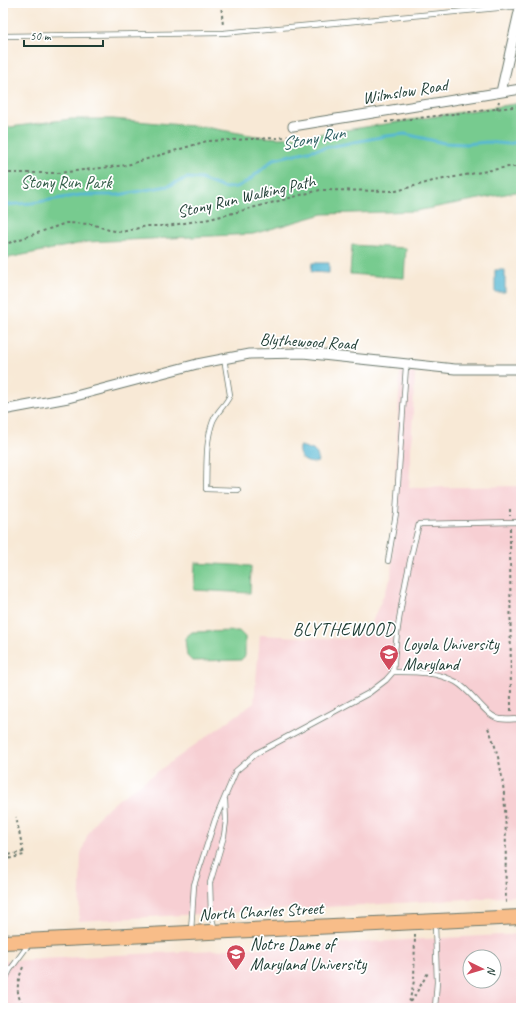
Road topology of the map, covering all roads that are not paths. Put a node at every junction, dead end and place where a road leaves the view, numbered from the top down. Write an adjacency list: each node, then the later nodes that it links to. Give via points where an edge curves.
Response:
1 (521, 5): 2 (lane, via 223,33); 4 (street)
2 (3, 36)
3 (521, 89): 4 (street, Wilmslow Road)
4 (501, 92): 5 (street, Wilmslow Road)
5 (293, 126)
6 (224, 358): 7 (street, Blythewood Road, via 289,352); 9 (street, Blythewood Road, via 88,393); 10 (lane, via 230,395 213,420 206,489)
7 (406, 366): 8 (street, Blythewood Road, via 472,370); 12 (lane, via 395,526)
8 (521, 369)
9 (3, 410)
10 (238, 490)
11 (521, 522): 13 (lane, via 419,524 403,594)
12 (388, 561)
13 (393, 672): 14 (lane, via 426,673 446,677 471,693 494,717); 15 (lane, via 369,693 247,759 236,771)
14 (521, 719)
15 (225, 798): 18 (lane, via 224,836 210,883 211,915); 19 (lane, via 215,820 194,885)
16 (521, 917): 17 (main road, North Charles Street)
17 (434, 921): 18 (main road, North Charles Street); 23 (lane)
18 (215, 932): 19 (main road, North Charles Street)
19 (191, 933): 20 (main road, North Charles Street)
20 (32, 941): 21 (main road, North Charles Street); 22 (lane, via 10,970)
21 (3, 942)
22 (3, 984)
23 (436, 1008)

